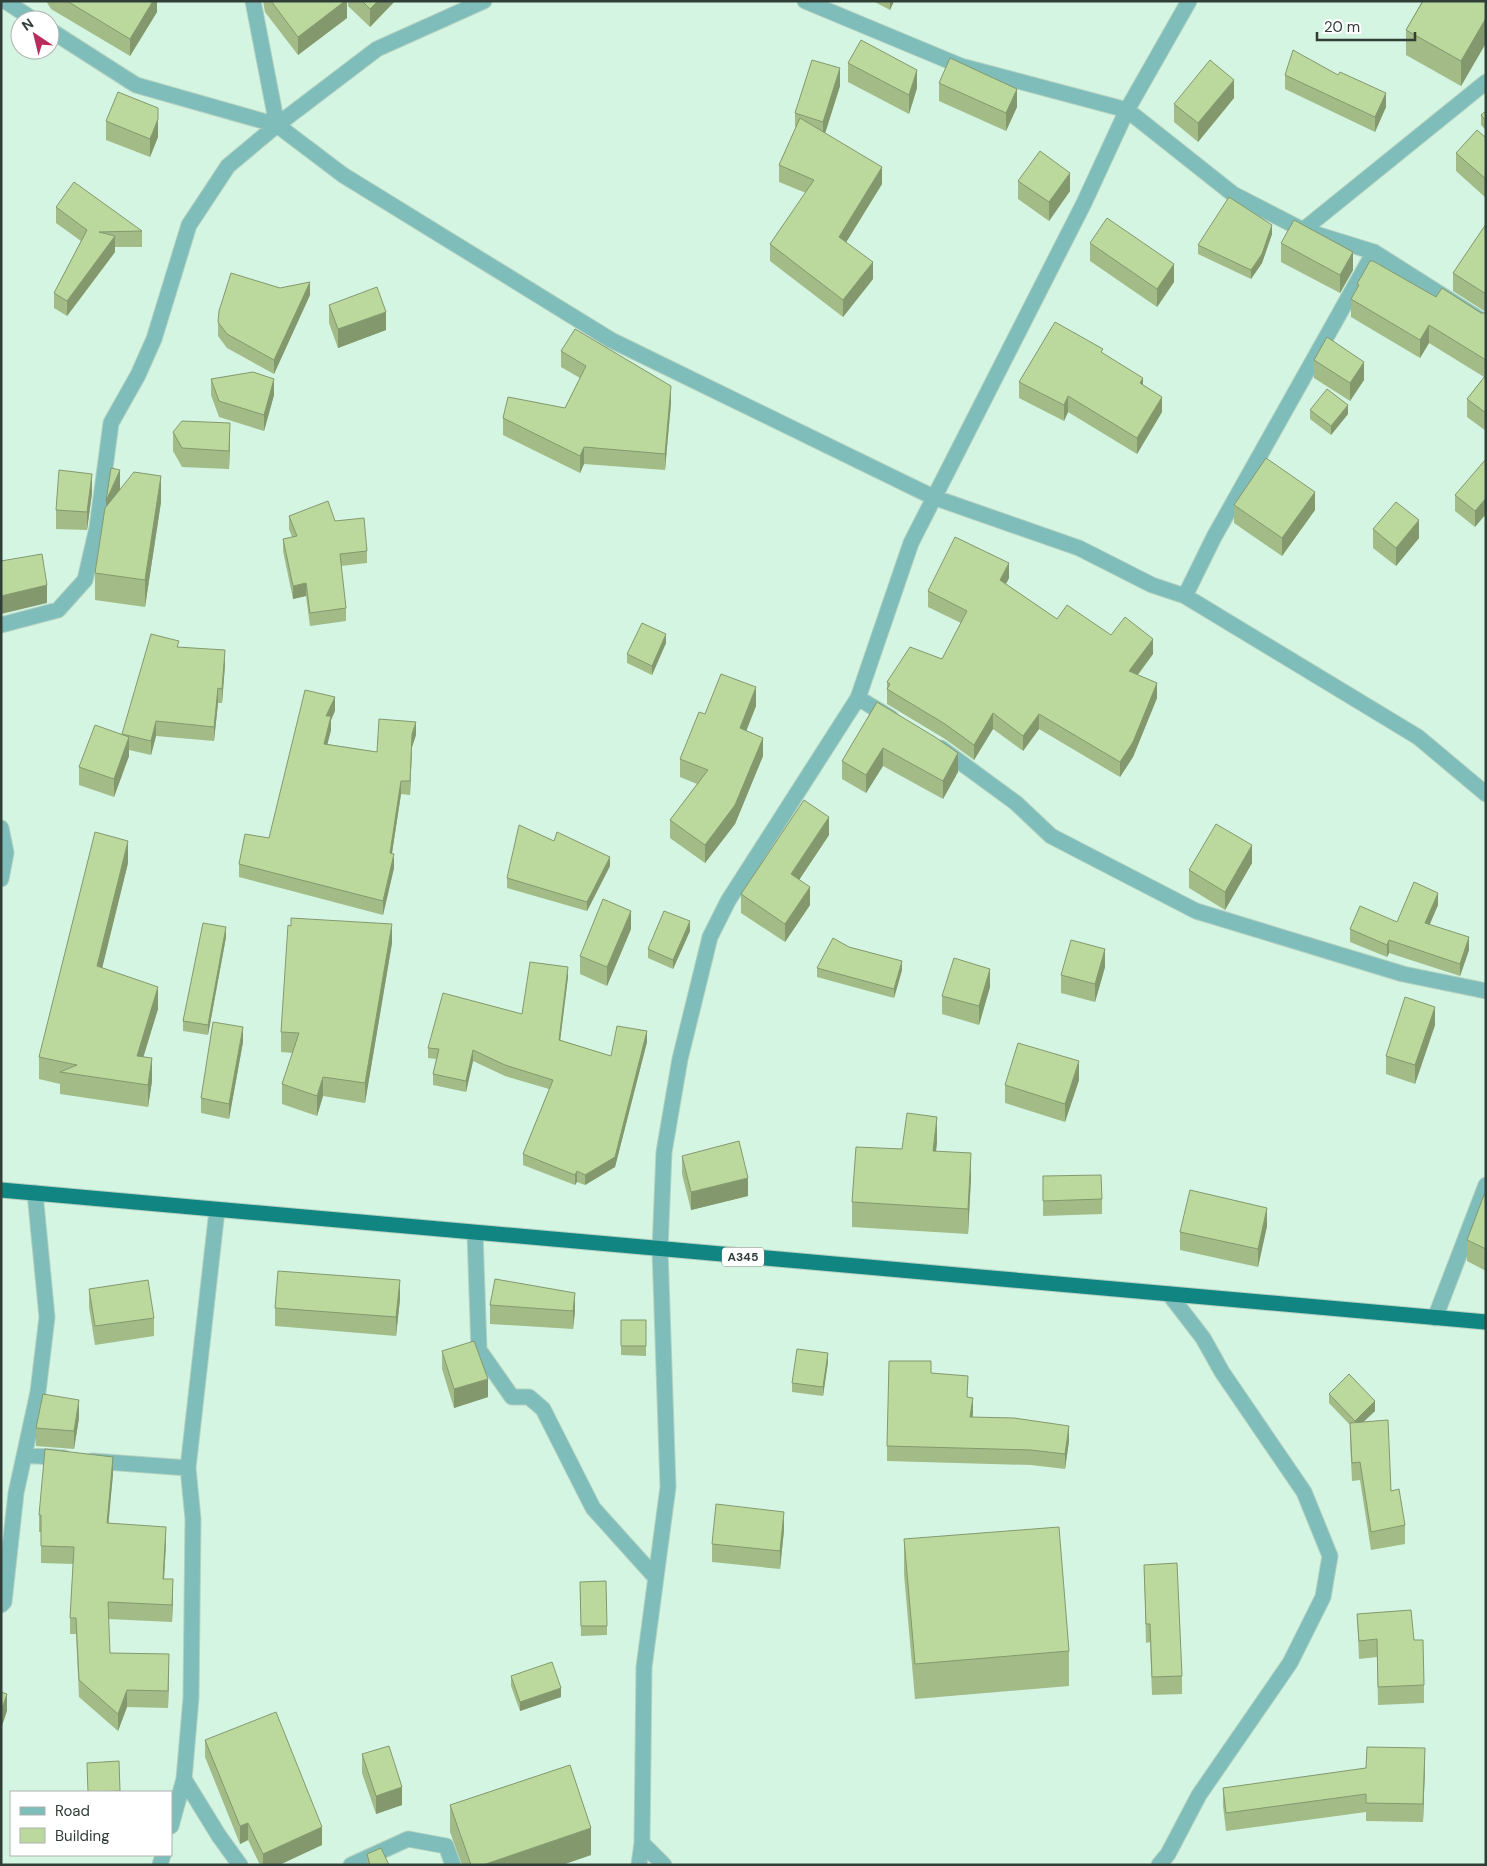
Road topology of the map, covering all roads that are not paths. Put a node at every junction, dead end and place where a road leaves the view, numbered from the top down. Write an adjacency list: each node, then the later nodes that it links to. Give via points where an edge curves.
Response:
1 (5, 1): 6 (street)
2 (253, 1): 10 (street)
3 (484, 1): 10 (street, via 377,50)
4 (805, 1): 9 (street, via 961,66)
5 (1189, 1): 9 (street)
6 (19, 10)
7 (60, 36): 10 (street, via 136,85)
8 (1486, 82): 11 (street)
9 (1127, 110): 11 (street, via 1232,194); 14 (street, via 1084,203)
10 (277, 125): 14 (street, via 343,175 611,340); 16 (street, via 228,166 189,225 154,339 111,423 97,528 85,580 58,610)
11 (1303, 230): 12 (street)
12 (1374, 252): 13 (street); 15 (street, via 1219,528)
13 (1486, 323)
14 (933, 497): 15 (street, via 1079,548 1152,584); 17 (street, via 911,543)
15 (1185, 596): 20 (street, via 1418,737)
16 (1, 625)
17 (858, 698): 18 (street); 29 (street, via 728,901 710,936 680,1059 664,1152)
18 (907, 728)
19 (931, 742): 23 (street, via 1016,803 1052,836 1196,911 1403,974)
20 (1486, 794)
21 (1, 828): 22 (street, via 6,853)
22 (1, 879)
23 (1486, 991)
24 (1486, 1185): 31 (street)
25 (1, 1190): 26 (highway, A345)
26 (35, 1193): 27 (highway, A345); 33 (street, via 47,1317 38,1392)
27 (217, 1210): 28 (highway, A345); 34 (street)
28 (475, 1233): 29 (highway, A345); 35 (street, via 479,1350 512,1396 529,1397 543,1409 593,1508)
29 (660, 1249): 30 (highway, A345); 35 (street, via 668,1487)
30 (1169, 1294): 31 (highway, A345); 45 (street, via 1203,1338 1222,1372 1304,1492 1330,1556 1323,1597 1290,1663 1199,1795)
31 (1435, 1318): 32 (highway, A345)
32 (1486, 1322)
33 (25, 1455): 34 (street); 36 (street, via 16,1493 4,1602)
34 (188, 1468): 37 (street, via 193,1519 191,1698)
35 (656, 1578): 39 (street, via 644,1667)
36 (1, 1605)
37 (184, 1779): 38 (street); 40 (street)
38 (172, 1822)
39 (642, 1843): 43 (street); 44 (street)
40 (240, 1865)
41 (351, 1865): 42 (street, via 408,1839 446,1846)
42 (453, 1865)
43 (639, 1865)
44 (664, 1865)
45 (1159, 1865)

